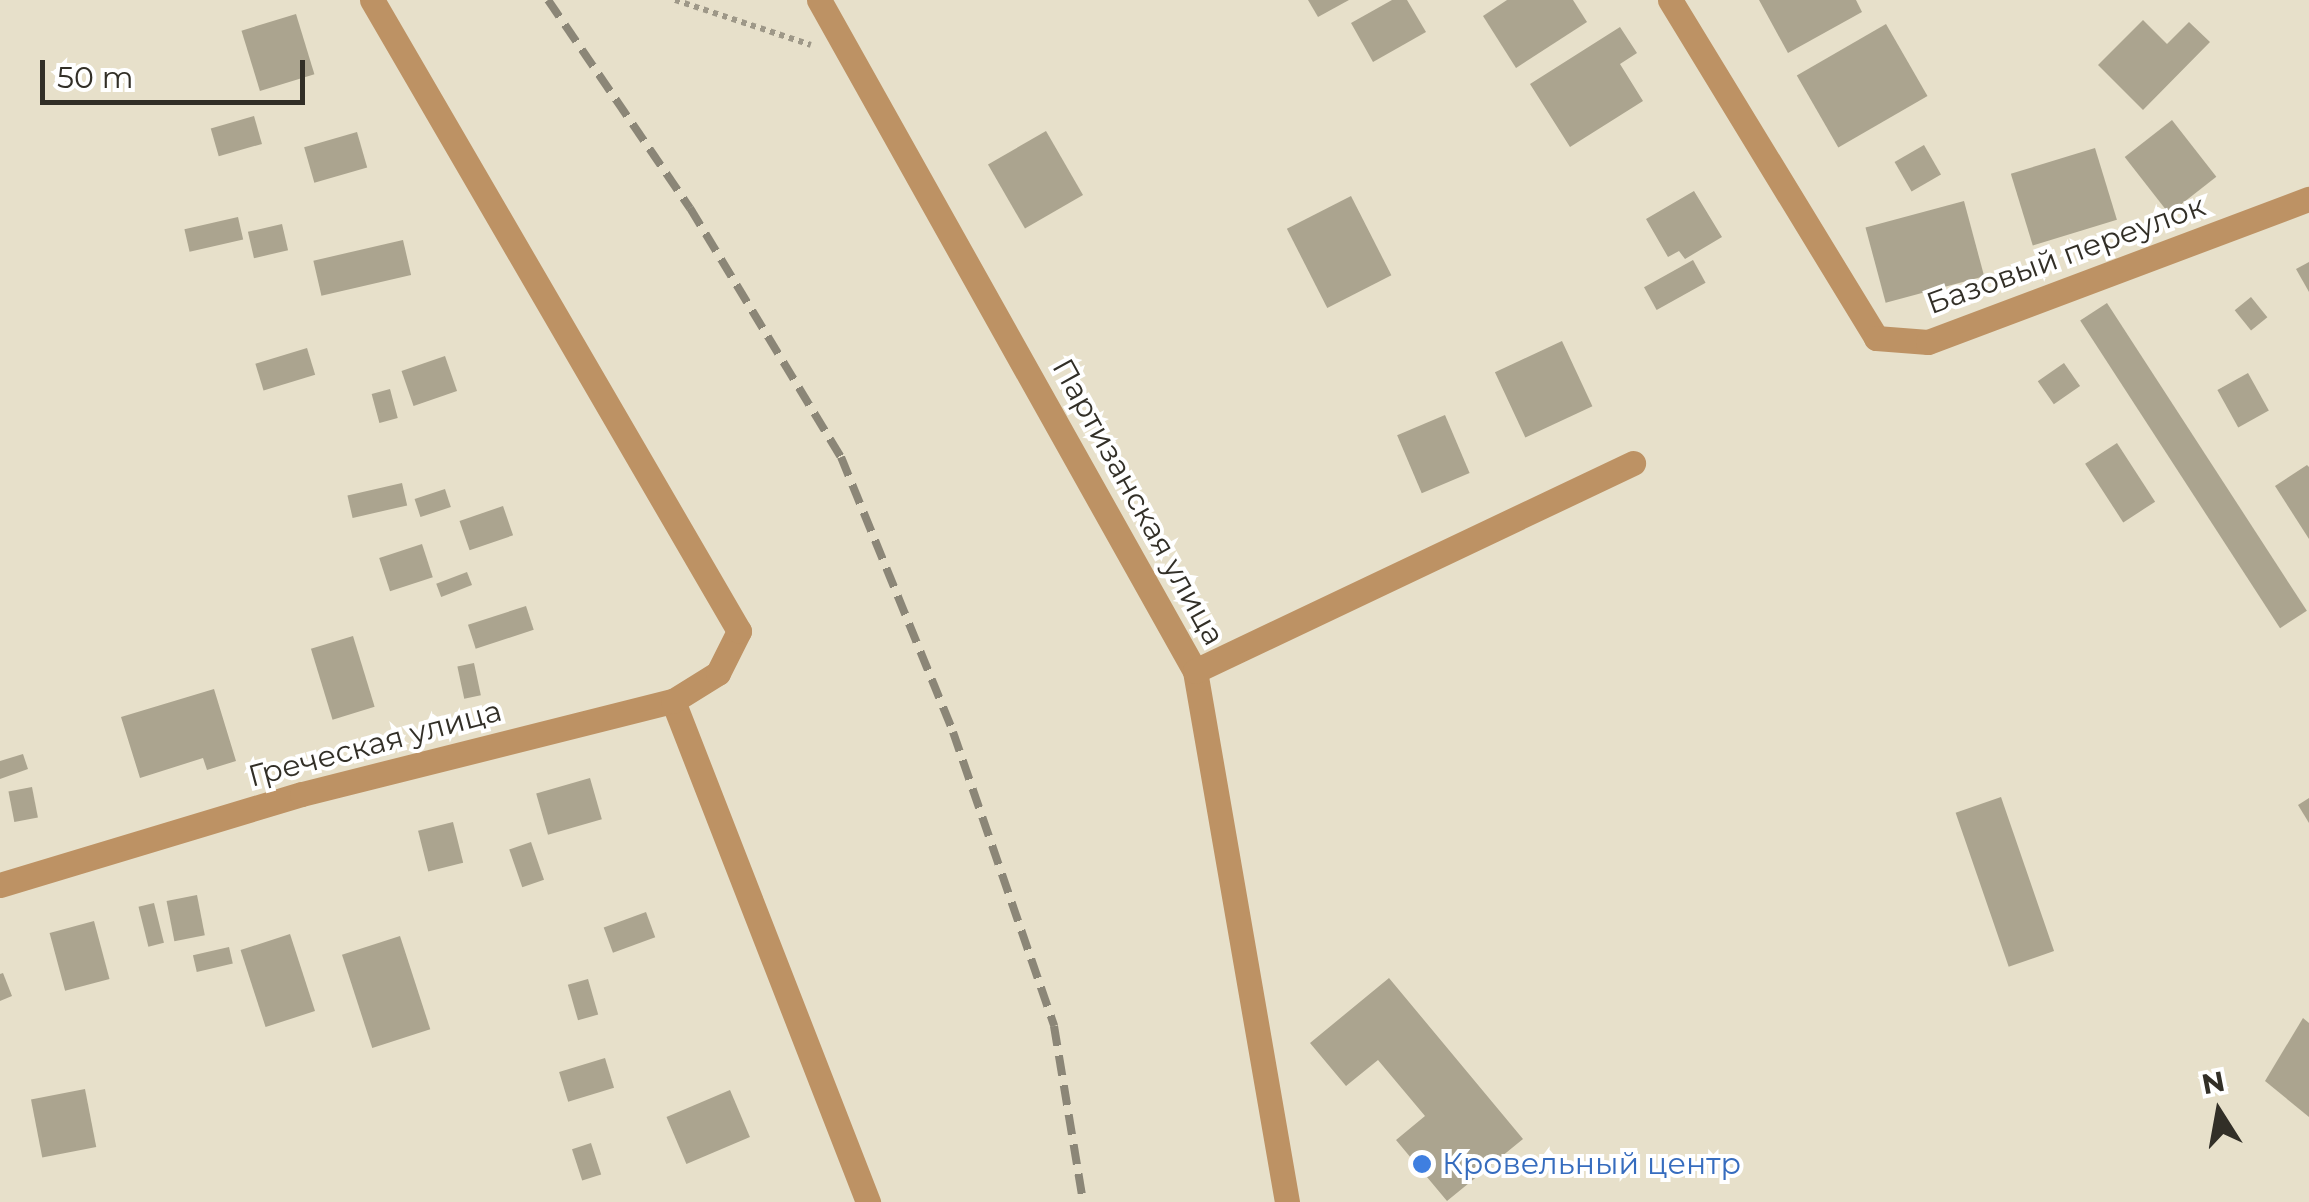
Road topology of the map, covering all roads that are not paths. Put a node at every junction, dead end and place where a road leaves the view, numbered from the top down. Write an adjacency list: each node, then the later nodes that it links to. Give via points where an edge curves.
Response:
1 (372, 0): 7 (street, Греческая улица, via 738,631 718,673)
2 (819, 0): 6 (street, Партизанская улица)
3 (1670, 0): 4 (street, Базовый переулок, via 1876,338 1928,342)
4 (2309, 199)
5 (1634, 463): 6 (street)
6 (1195, 671): 10 (street, Партизанская улица)
7 (672, 701): 8 (street, Греческая улица, via 302,794); 9 (street)
8 (0, 885)
9 (868, 1202)
10 (1288, 1202)

